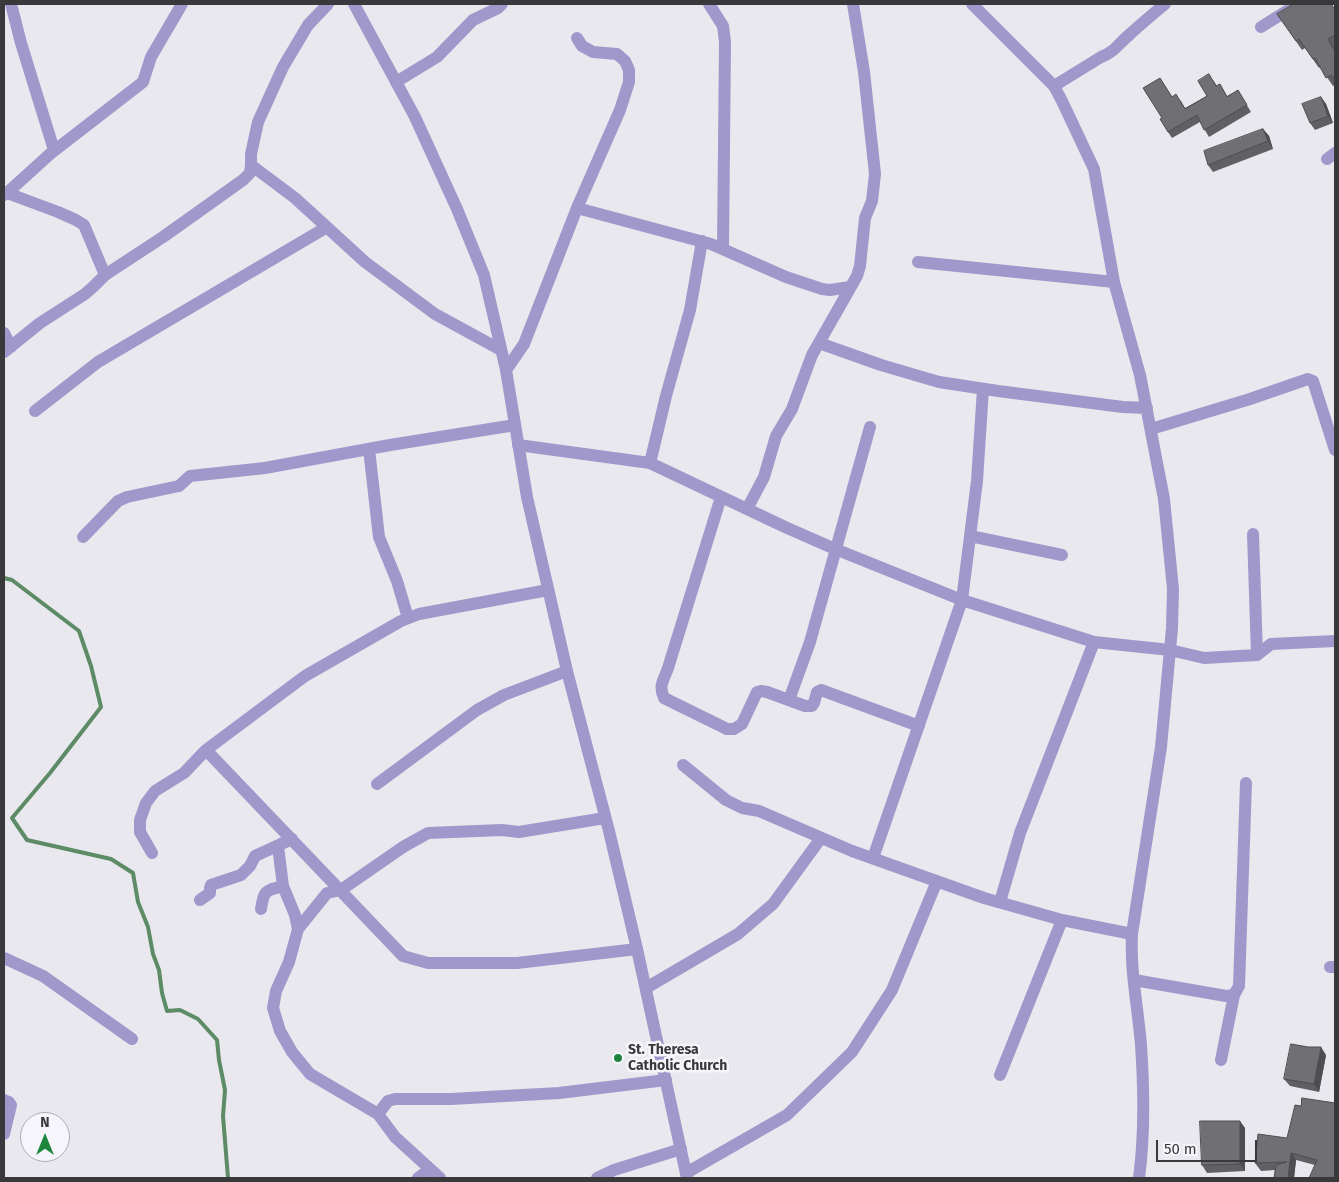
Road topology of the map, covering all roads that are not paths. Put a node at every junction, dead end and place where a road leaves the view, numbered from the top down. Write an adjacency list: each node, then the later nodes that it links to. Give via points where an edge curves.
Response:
1 (11, 4): 15 (street)
2 (182, 4): 15 (street, via 151,57 143,82)
3 (328, 4): 16 (street, via 308,25 283,67 258,122)
4 (354, 4): 13 (street)
5 (502, 4): 13 (street, via 473,20 437,57)
6 (710, 4): 21 (street, via 723,26 725,42)
7 (853, 4): 25 (street, via 875,174 860,266)
8 (972, 4): 14 (street)
9 (1165, 4): 14 (street, via 1109,54)
10 (1298, 4): 11 (street)
11 (1261, 27)
12 (577, 38): 18 (street, via 582,46 593,52 617,54 629,70 629,82)
13 (396, 82): 29 (street, via 458,209 484,275)
14 (1054, 86): 24 (street, via 1094,169)
15 (54, 150): 17 (street)
16 (251, 165): 19 (street); 23 (street, via 250,173 243,180)
17 (5, 194): 23 (street, via 58,212 84,225)
18 (577, 208): 20 (street); 30 (street, via 524,344)
19 (327, 227): 29 (street, via 364,262 435,314); 33 (street, via 98,362)
20 (702, 241): 21 (street); 40 (street, via 690,310)
21 (723, 249): 25 (street, via 822,289)
22 (918, 262): 24 (street)
23 (105, 275): 28 (street, via 85,294 40,323)
24 (1114, 282): 32 (street)
25 (850, 287): 27 (street)
26 (4, 333): 28 (street)
27 (819, 343): 31 (street, via 939,382); 42 (street, via 792,409 776,436 764,478)
28 (7, 350)
29 (501, 350): 30 (street)
30 (506, 370): 34 (street)
31 (983, 389): 32 (street); 44 (street)
32 (1147, 408): 36 (street)
33 (35, 411)
34 (515, 425): 37 (street); 38 (street)
35 (870, 427): 46 (street)
36 (1151, 429): 39 (street, via 1308,379 1313,381); 53 (street, via 1164,499 1173,589)
37 (518, 446): 40 (street); 48 (street)
38 (369, 449): 45 (street, via 265,468 190,476 179,486 118,501); 50 (street, via 379,536)
39 (1335, 450)
40 (650, 463): 41 (street)
41 (721, 497): 42 (street); 56 (street, via 661,690 664,698 727,729 742,724 757,692)
42 (747, 509): 46 (street)
43 (1252, 534): 54 (street)
44 (970, 536): 47 (street); 49 (street)
45 (83, 537)
46 (835, 549): 49 (street); 56 (street, via 810,642)
47 (1062, 555)
48 (548, 590): 50 (street); 55 (street)
49 (962, 600): 52 (street); 57 (street)
50 (408, 618): 58 (street, via 305,676)
51 (1335, 641): 54 (street, via 1271,644)
52 (1094, 642): 53 (street); 72 (street, via 1020,833)
53 (1170, 650): 54 (street, via 1204,658); 76 (street, via 1161,747)
54 (1257, 655)
55 (567, 671): 61 (street, via 504,695 477,710); 62 (street)
56 (789, 700): 57 (street, via 812,706 817,692 821,690)
57 (919, 726): 67 (street)
58 (206, 750): 64 (street); 66 (street, via 184,773 155,792 146,803 140,832)
59 (683, 765): 63 (street, via 726,800)
60 (1246, 783): 81 (street, via 1239,986)
61 (376, 784)
62 (605, 818): 70 (street, via 519,832 428,833 402,847); 77 (street)
63 (821, 838): 67 (street); 80 (street, via 773,904 738,934)
64 (292, 839): 65 (street); 70 (street)
65 (278, 846): 69 (street); 71 (street, via 255,856 241,875 211,885 210,893)
66 (152, 853)
67 (873, 858): 68 (street)
68 (937, 881): 72 (street); 91 (street, via 892,990 852,1052 787,1115)
69 (283, 886): 73 (street, via 268,890); 75 (street)
70 (341, 890): 75 (street, via 327,894); 77 (street, via 403,956 428,963 517,963)
71 (200, 900)
72 (1000, 902): 74 (street)
73 (261, 909)
74 (1062, 920): 76 (street); 84 (street)
75 (298, 930): 87 (street, via 273,1008 280,1031 310,1074)
76 (1132, 934): 79 (street)
77 (637, 949): 80 (street)
78 (4, 958): 82 (street, via 44,976)
79 (1134, 980): 81 (street); 95 (street, via 1141,1044 1143,1109)
80 (646, 988): 85 (street)
81 (1234, 995): 83 (street)
82 (132, 1039)
83 (1221, 1060)
84 (1000, 1075)
85 (666, 1080): 87 (street, via 559,1092 395,1099 388,1101); 89 (street)
86 (4, 1100): 88 (street, via 11,1105)
87 (378, 1114): 90 (street, via 395,1137)
88 (4, 1134)
89 (681, 1149): 91 (street); 94 (street)
90 (430, 1169): 92 (street); 93 (street)
91 (687, 1176)
92 (418, 1178)
93 (440, 1178)
94 (597, 1178)
95 (1139, 1178)

